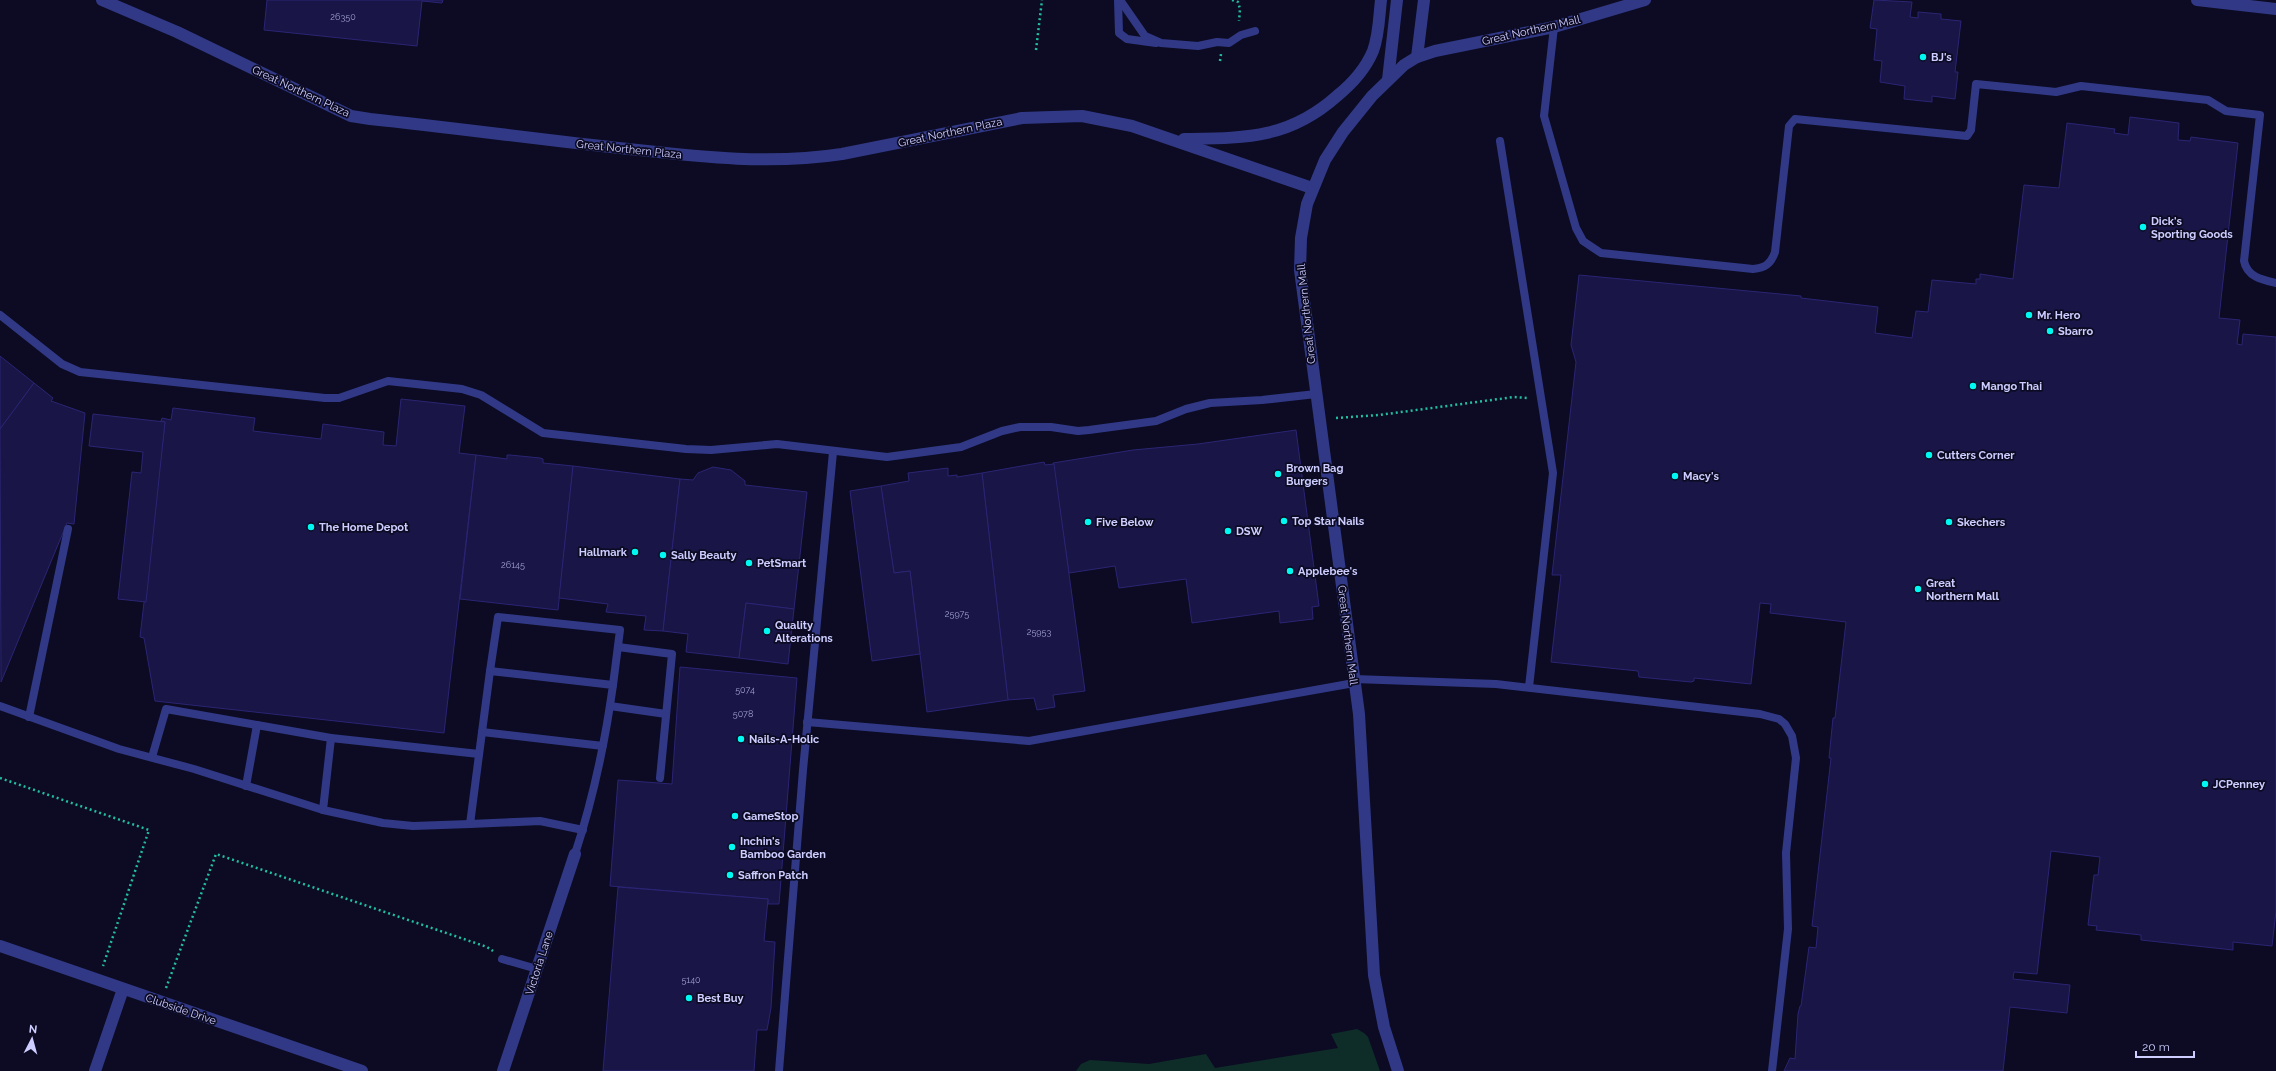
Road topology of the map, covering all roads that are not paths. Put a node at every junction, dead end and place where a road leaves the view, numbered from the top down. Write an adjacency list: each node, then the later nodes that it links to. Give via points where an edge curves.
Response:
1 (102, 0): 14 (street, Great Northern Plaza, via 177,32 351,116 370,119 736,160 817,158 1034,117 1095,118)
2 (1119, 0): 11 (lane, via 1145,36); 11 (lane, via 1120,33 1127,39)
3 (1381, 0): 14 (street, Great Northern Plaza, via 1375,44 1364,68 1356,80 1323,109 1303,122 1264,135 1229,139)
4 (1397, 0): 13 (street)
5 (1424, 0): 12 (street)
6 (1645, 0): 9 (street, Great Northern Mall)
7 (2197, 0): 8 (street)
8 (2276, 8)
9 (1554, 27): 12 (street, Great Northern Mall, via 1448,48); 17 (lane, via 1544,116 1576,228 1583,241 1601,253 1753,269 1766,267 1775,252 1789,126 1795,119 1967,136 1971,130 1976,84 2051,92 2081,86 2208,100 2226,111 2260,115 2244,261 2247,270 2254,276)
10 (1255, 31): 11 (lane, via 1229,43 1217,42 1198,46)
11 (1161, 43)
12 (1417, 57): 13 (street, Great Northern Mall)
13 (1388, 80): 16 (street, Great Northern Mall, via 1336,142)
14 (1176, 140): 16 (street, Great Northern Plaza)
15 (1500, 141): 26 (lane, via 1551,455 1552,481)
16 (1312, 188): 19 (street, Great Northern Mall, via 1302,227 1300,270)
17 (2276, 283)
18 (0, 315): 20 (lane, via 62,364 89,373 330,398 339,398 382,382 404,382 474,392 537,430 550,434 686,450 777,444)
19 (1316, 394): 20 (lane, via 1210,403 1156,421 1089,430 1020,428 1002,431 962,446 893,457); 24 (street, Great Northern Mall)
20 (834, 452): 31 (lane)
21 (68, 529): 30 (lane)
22 (618, 647): 23 (lane, via 620,630 498,617); 25 (lane); 29 (lane, via 672,654)
23 (490, 671): 25 (lane); 33 (lane)
24 (1354, 681): 26 (lane); 31 (lane, via 1029,741); 52 (street, Great Northern Mall, via 1360,729 1371,955 1382,1021)
25 (613, 686): 28 (lane)
26 (1529, 687): 53 (lane, via 1760,714 1779,719 1790,730 1796,758 1786,853 1788,925)
27 (0, 706): 30 (lane)
28 (610, 706): 29 (lane); 35 (lane)
29 (666, 714): 38 (lane)
30 (30, 717): 37 (lane, via 119,749)
31 (808, 722): 51 (lane)
32 (258, 725): 34 (lane); 37 (lane, via 166,709); 39 (lane)
33 (482, 732): 35 (lane); 36 (lane)
34 (331, 738): 36 (lane); 40 (lane)
35 (603, 746): 42 (lane)
36 (479, 754): 41 (lane)
37 (152, 757): 39 (lane)
38 (660, 778)
39 (246, 786): 40 (lane)
40 (323, 810): 41 (lane, via 383,823 413,826)
41 (470, 824): 42 (lane, via 540,821)
42 (583, 830): 43 (lane)
43 (576, 854): 46 (street, Victoria Lane)
44 (0, 946): 47 (street, Clubside Drive)
45 (502, 959): 46 (lane)
46 (537, 969): 50 (street, Victoria Lane)
47 (123, 989): 48 (street); 49 (street, Clubside Drive)
48 (94, 1071)
49 (362, 1071)
50 (503, 1071)
51 (779, 1071)
52 (1398, 1071)
53 (1772, 1071)

